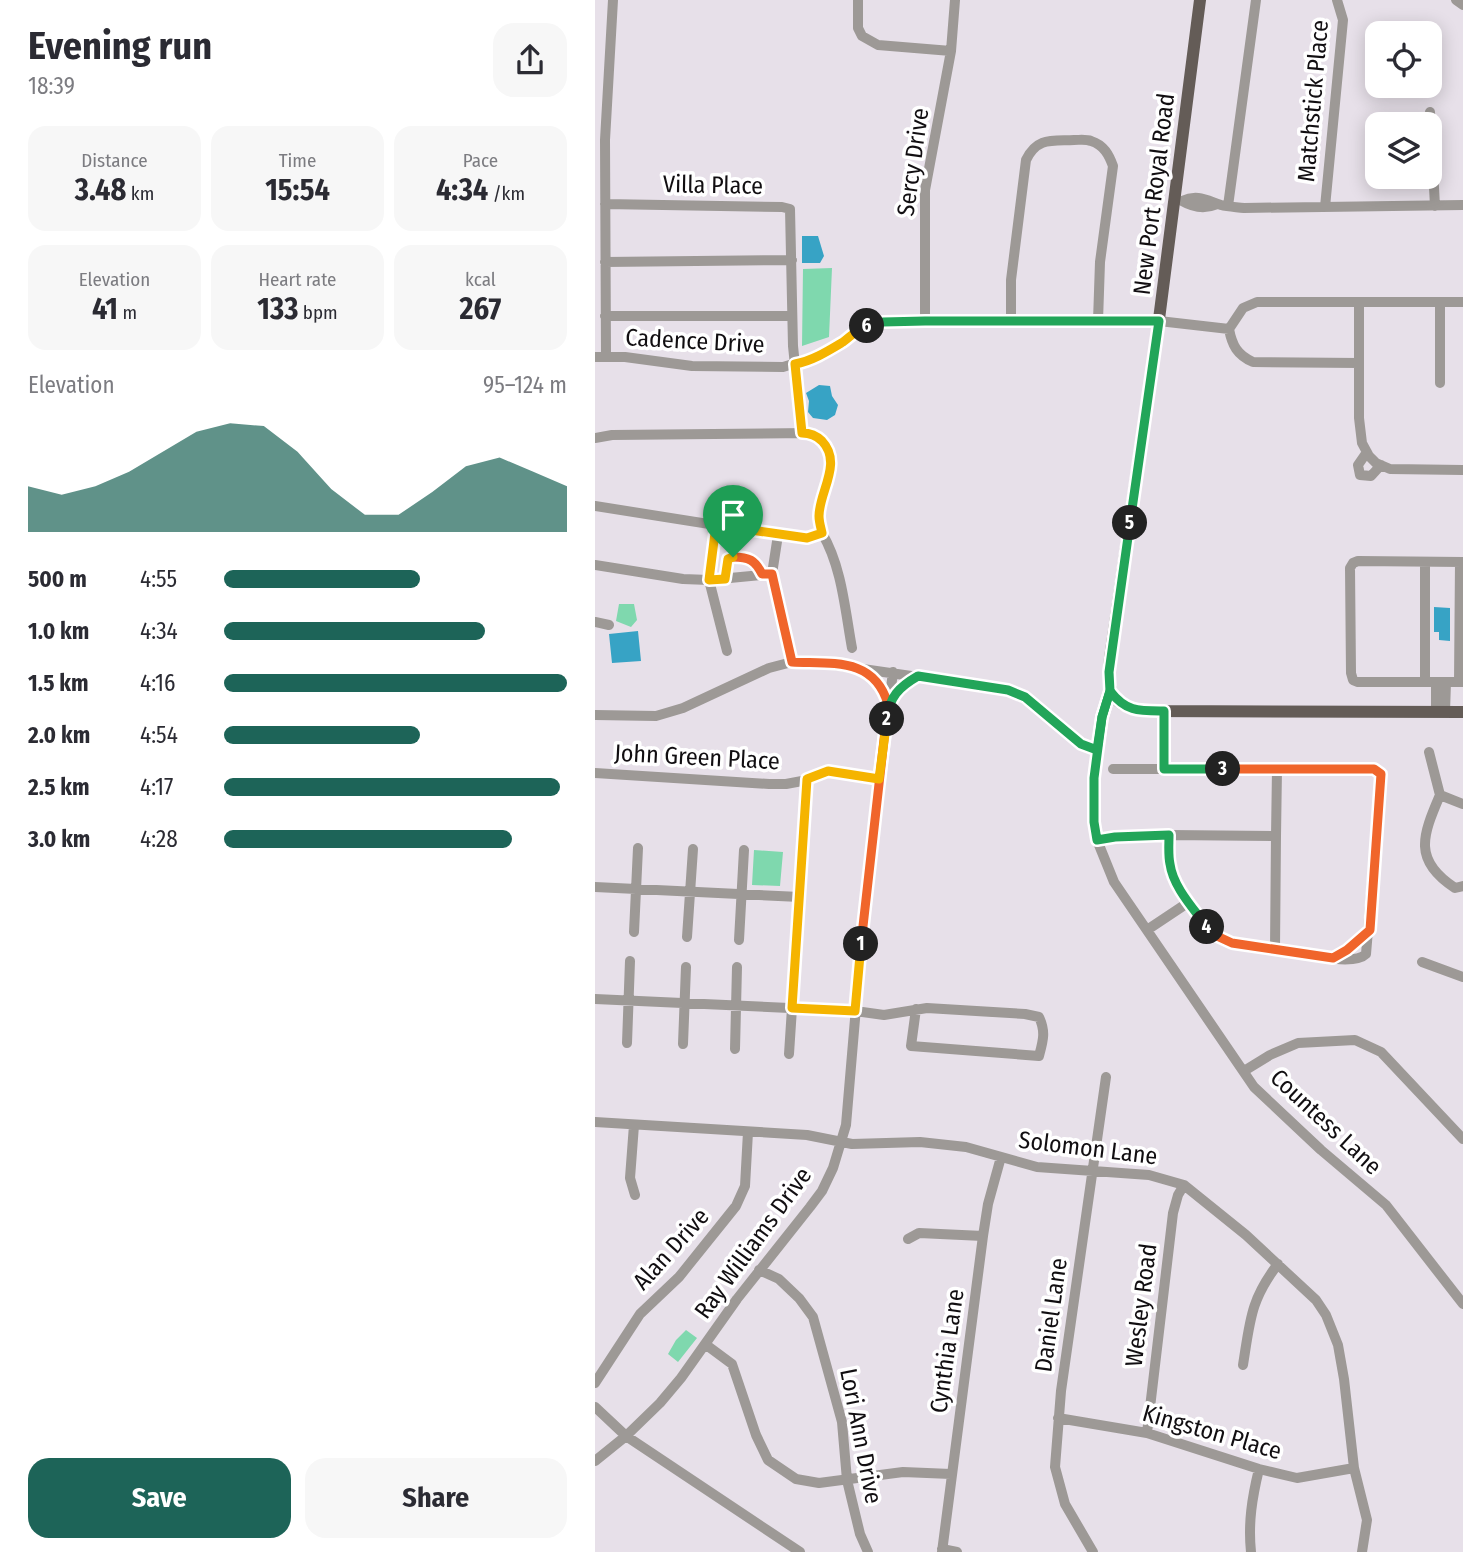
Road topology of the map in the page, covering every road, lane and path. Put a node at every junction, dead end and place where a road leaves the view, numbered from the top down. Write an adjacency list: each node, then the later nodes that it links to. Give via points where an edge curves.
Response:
1 (613, 0): 12 (street)
2 (858, 0): 9 (street, via 858,28 869,42)
3 (955, 0): 9 (street, Sercy Drive)
4 (1200, 0): 11 (main road, New Port Royal Road)
5 (1257, 0): 13 (street)
6 (1337, 0): 16 (street, Matchstick Place, via 1343,20)
7 (1457, 0): 8 (street)
8 (1463, 5)
9 (951, 51): 24 (street, Sercy Drive, via 925,190)
10 (1434, 189): 15 (street)
11 (1178, 201): 13 (street, via 1192,197); 27 (main road, New Port Royal Road)
12 (605, 204): 17 (street, Villa Place, via 790,209); 18 (street)
13 (1223, 205): 16 (street)
14 (1463, 205): 15 (street)
15 (1435, 206): 16 (street)
16 (1325, 207)
17 (792, 260): 18 (street); 23 (street, Villa Place)
18 (605, 262): 22 (street)
19 (1359, 302): 20 (street); 28 (street, via 1257,302 1243,308); 30 (street)
20 (1440, 302): 21 (street); 32 (street)
21 (1463, 302)
22 (605, 316): 23 (street); 29 (street)
23 (792, 316): 31 (street, Villa Place)
24 (925, 321): 25 (street, Cadence Drive); 31 (street, Cadence Drive, via 859,328 816,357)
25 (1011, 321): 26 (street, Cadence Drive); 26 (street, via 1011,280 1026,160 1031,149 1052,140 1089,140 1108,153 1113,166 1100,262)
26 (1098, 321): 27 (street, Cadence Drive)
27 (1159, 321): 28 (street, Cadence Drive); 59 (main road, New Port Royal Road, via 1112,642)
28 (1229, 329): 30 (street, via 1234,347 1253,362)
29 (600, 357): 31 (street, Cadence Drive, via 692,366)
30 (1359, 363): 35 (street, via 1359,418)
31 (795, 364): 33 (street, Villa Place)
32 (1440, 383)
33 (802, 433): 34 (street); 40 (street, via 817,437 831,457 819,515)
34 (595, 438)
35 (1367, 452): 36 (street); 36 (street, via 1358,465 1360,475 1371,476)
36 (1381, 465): 37 (street, via 1403,470)
37 (1463, 470)
38 (595, 506): 39 (street)
39 (716, 525): 41 (street); 47 (street)
40 (822, 533): 41 (street, via 807,538); 50 (street, via 842,590)
41 (778, 535): 45 (street)
42 (1425, 562): 43 (street); 56 (street); 56 (street, via 1358,561 1350,568 1353,680)
43 (1461, 562): 58 (street)
44 (595, 565): 47 (street)
45 (767, 574): 46 (street); 46 (street, via 750,558 733,557 728,559); 52 (street)
46 (725, 579): 47 (street)
47 (709, 580): 51 (street)
48 (595, 622): 49 (street)
49 (610, 625)
50 (852, 648)
51 (727, 652)
52 (792, 662): 53 (street); 64 (street, via 656,716)
53 (862, 668): 54 (street); 60 (street, via 876,678)
54 (893, 672): 55 (street); 60 (street, Ray Williams Drive)
55 (918, 676): 60 (street, via 895,692); 65 (street, via 1008,690 1025,697 1081,744)
56 (1425, 682): 57 (street)
57 (1441, 682): 58 (street); 62 (street)
58 (1461, 682)
59 (1110, 691): 61 (main road, via 1129,708); 65 (street, Countess Lane)
60 (888, 704): 72 (street, Ray Williams Drive)
61 (1164, 711): 62 (main road); 68 (street)
62 (1441, 712): 63 (main road)
63 (1463, 712)
64 (595, 715)
65 (1097, 750): 77 (street, Countess Lane)
66 (1429, 752): 73 (street)
67 (1113, 769): 68 (street)
68 (1164, 769): 69 (street)
69 (1277, 769): 76 (street); 89 (street, via 1374,769 1381,774)
70 (595, 772): 71 (street, John Green Place, via 769,784)
71 (807, 779): 72 (street, John Green Place, via 828,771); 86 (street)
72 (879, 779): 106 (street, Ray Williams Drive)
73 (1440, 794): 74 (street); 81 (street, via 1427,827 1424,852 1439,877 1455,888)
74 (1463, 804)
75 (1169, 835): 76 (street); 77 (street); 87 (street, via 1173,876)
76 (1276, 836): 93 (street)
77 (1097, 840): 88 (street, Countess Lane, via 1114,881)
78 (638, 848): 83 (street)
79 (693, 849): 84 (street)
80 (744, 850): 85 (street)
81 (1463, 886)
82 (595, 887): 83 (street)
83 (636, 888): 84 (street); 90 (street)
84 (690, 891): 85 (street); 91 (street)
85 (742, 894): 86 (street); 92 (street)
86 (800, 898): 104 (street)
87 (1189, 902): 88 (street); 93 (street, via 1219,937)
88 (1147, 930): 111 (street, Countess Lane)
89 (1370, 930): 94 (street); 94 (street, via 1361,959)
90 (634, 932)
91 (687, 936)
92 (739, 940)
93 (1275, 948): 94 (street)
94 (1333, 958)
95 (630, 961): 101 (street)
96 (1422, 962): 99 (street)
97 (686, 967): 102 (street)
98 (737, 967): 103 (street)
99 (1463, 977)
100 (595, 999): 101 (street)
101 (629, 1000): 102 (street); 107 (street)
102 (684, 1003): 103 (street); 108 (street)
103 (736, 1005): 104 (street); 109 (street)
104 (792, 1008): 106 (street); 110 (street)
105 (916, 1009): 105 (street, via 1039,1017 1044,1042 1039,1056 911,1046); 106 (street, via 884,1015)
106 (855, 1011): 117 (street, Ray Williams Drive)
107 (627, 1043)
108 (683, 1044)
109 (735, 1049)
110 (789, 1054)
111 (1244, 1072): 116 (street, via 1298,1043 1355,1040 1381,1052); 126 (street, Countess Lane, via 1263,1096 1386,1205)
112 (1105, 1077): 119 (street, Daniel Lane)
113 (595, 1122): 114 (street, Solomon Lane)
114 (634, 1125): 115 (street, Solomon Lane); 121 (street, via 630,1178)
115 (748, 1132): 117 (street, Solomon Lane); 129 (street, Alan Drive, via 745,1186 736,1206 679,1277 640,1314)
116 (1463, 1139)
117 (843, 1142): 118 (street, Solomon Lane, via 920,1142); 125 (street, Ray Williams Drive, via 822,1191)
118 (1001, 1157): 119 (street, Solomon Lane, via 1037,1167); 122 (street, Cynthia Lane)
119 (1092, 1172): 120 (street, Solomon Lane, via 1149,1175); 131 (street, Daniel Lane)
120 (1184, 1185): 124 (street, Solomon Lane); 132 (street, Wesley Road, via 1173,1213)
121 (635, 1195)
122 (983, 1236): 123 (street, via 919,1233); 137 (street, Cynthia Lane)
123 (908, 1239)
124 (1278, 1264): 128 (street, via 1253,1305); 135 (street, Solomon Lane, via 1315,1300 1338,1345)
125 (759, 1270): 127 (street, Ray Williams Drive); 138 (street, Lori Ann Drive, via 779,1279 813,1317 842,1422)
126 (1463, 1304)
127 (705, 1344): 133 (street, Ray Williams Drive, via 660,1403); 138 (street, via 732,1364 768,1460 796,1479 819,1483)
128 (1243, 1366)
129 (595, 1383)
130 (595, 1407): 133 (street)
131 (1058, 1418): 132 (street, Kingston Place); 140 (street, Daniel Lane, via 1055,1467 1065,1504)
132 (1147, 1433): 136 (street, Kingston Place)
133 (626, 1436): 134 (street, Ray Williams Drive); 141 (street)
134 (595, 1461)
135 (1354, 1468): 136 (street, Kingston Place, via 1297,1478); 145 (street, Solomon Lane, via 1367,1520)
136 (1259, 1469): 144 (street, via 1250,1506)
137 (951, 1475): 138 (street, via 904,1472); 139 (street, Cynthia Lane)
138 (847, 1480): 142 (street, Lori Ann Drive)
139 (942, 1550): 143 (street)
140 (1090, 1551)
141 (800, 1552)
142 (867, 1552)
143 (957, 1552)
144 (1251, 1552)
145 (1362, 1552)

